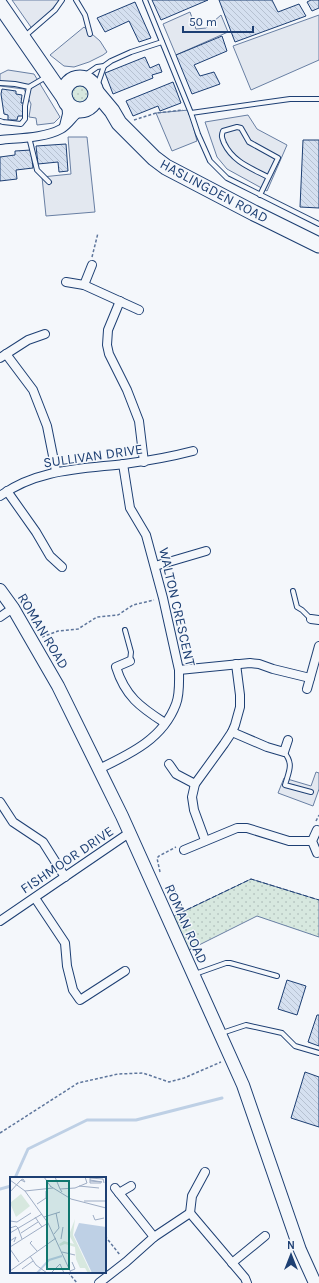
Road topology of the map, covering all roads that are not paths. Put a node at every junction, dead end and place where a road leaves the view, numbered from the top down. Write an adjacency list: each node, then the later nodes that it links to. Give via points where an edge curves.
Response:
1 (62, 0): 6 (lane, via 55,10)
2 (76, 0): 5 (lane, via 85,15)
3 (146, 0): 7 (lane)
4 (0, 5): 6 (highway)
5 (90, 34)
6 (23, 38): 9 (highway)
7 (162, 42): 8 (lane, via 124,55); 17 (lane)
8 (104, 66): 10 (lane); 13 (lane)
9 (48, 72): 10 (highway); 12 (lane); 15 (highway)
10 (78, 78): 13 (highway, via 90,81); 15 (highway, via 68,83 65,88)
11 (0, 83): 12 (lane)
12 (29, 87): 18 (lane, via 25,119 21,124)
13 (96, 91): 16 (highway, via 94,102); 19 (highway, HASLINGDEN ROAD)
14 (319, 99): 17 (lane, via 290,99)
15 (66, 100): 16 (highway, via 71,107); 20 (street, via 67,114)
16 (84, 109): 19 (highway, HASLINGDEN ROAD); 20 (street, via 75,114)
17 (190, 111): 25 (lane, via 210,161 227,178)
18 (0, 121)
19 (120, 124): 27 (highway, HASLINGDEN ROAD, via 166,167)
20 (64, 126): 21 (street, via 48,134)
21 (29, 137): 22 (street); 24 (lane, via 37,170)
22 (0, 140)
23 (268, 177): 23 (lane, via 228,152 222,138 224,131 241,128 249,142 278,158); 25 (lane)
24 (49, 182)
25 (260, 195): 26 (lane)
26 (319, 224)
27 (319, 245)
28 (92, 265): 30 (street)
29 (66, 282): 30 (street)
30 (84, 285): 31 (street)
31 (120, 301): 32 (street); 36 (street, via 108,330 109,354 139,420)
32 (140, 310)
33 (45, 334): 34 (street, via 28,340)
34 (3, 356): 38 (street, via 33,390 47,426)
35 (193, 451): 36 (street, SULLIVAN DRIVE)
36 (144, 462): 37 (street, SULLIVAN DRIVE)
37 (123, 464): 38 (street, SULLIVAN DRIVE); 41 (street, WALTON CRESCENT, via 130,508 146,535)
38 (56, 472): 39 (street, SULLIVAN DRIVE, via 26,481)
39 (3, 493): 42 (street, via 36,532 50,556)
40 (206, 552): 41 (street)
41 (155, 566): 52 (street, WALTON CRESCENT)
42 (62, 567)
43 (0, 590): 45 (street, ROMAN ROAD)
44 (292, 590): 47 (lane, via 297,607)
45 (13, 608): 46 (street); 60 (street, ROMAN ROAD, via 58,686)
46 (0, 617)
47 (315, 620)
48 (126, 630): 50 (lane, via 132,652)
49 (319, 646): 53 (street)
50 (130, 661): 55 (street, via 116,667 122,684 134,701)
51 (236, 664): 52 (street); 53 (street, via 259,664 273,670); 56 (street, via 240,707)
52 (179, 670): 55 (street, WALTON CRESCENT, via 176,704)
53 (310, 678): 54 (street)
54 (307, 689)
55 (165, 723): 60 (street, WALTON CRESCENT, via 149,742 139,749)
56 (232, 732): 58 (street); 61 (street)
57 (288, 740): 58 (street)
58 (284, 752): 62 (lane, via 290,759 291,767 285,785)
59 (169, 764): 61 (street, via 176,774)
60 (99, 769): 65 (street, ROMAN ROAD)
61 (195, 784): 66 (street, via 192,804)
62 (311, 792)
63 (0, 802): 70 (street, via 13,822 43,842)
64 (317, 830): 67 (street)
65 (129, 833): 70 (street, FISHMOOR DRIVE); 74 (street, ROMAN ROAD)
66 (205, 840): 67 (street, via 237,828 247,828 289,841); 68 (street)
67 (312, 841): 69 (street)
68 (184, 850)
69 (317, 853)
70 (65, 877): 71 (street, FISHMOOR DRIVE)
71 (35, 898): 72 (street, FISHMOOR DRIVE); 73 (street, via 64,943 73,990 80,1000)
72 (0, 921)
73 (125, 971)
74 (192, 975): 75 (lane, via 230,963); 76 (street, ROMAN ROAD)
75 (277, 976)
76 (219, 1034): 77 (lane, via 246,1025 282,1033 295,1046); 86 (street, ROMAN ROAD, via 243,1085 300,1250)
77 (319, 1053)
78 (205, 1172): 80 (street, via 192,1196)
79 (130, 1186): 82 (street, via 117,1191)
80 (190, 1213): 82 (street); 83 (street)
81 (265, 1236): 83 (street)
82 (154, 1237): 84 (street)
83 (232, 1263): 85 (street)
84 (99, 1283)
85 (247, 1283)
86 (315, 1283)

